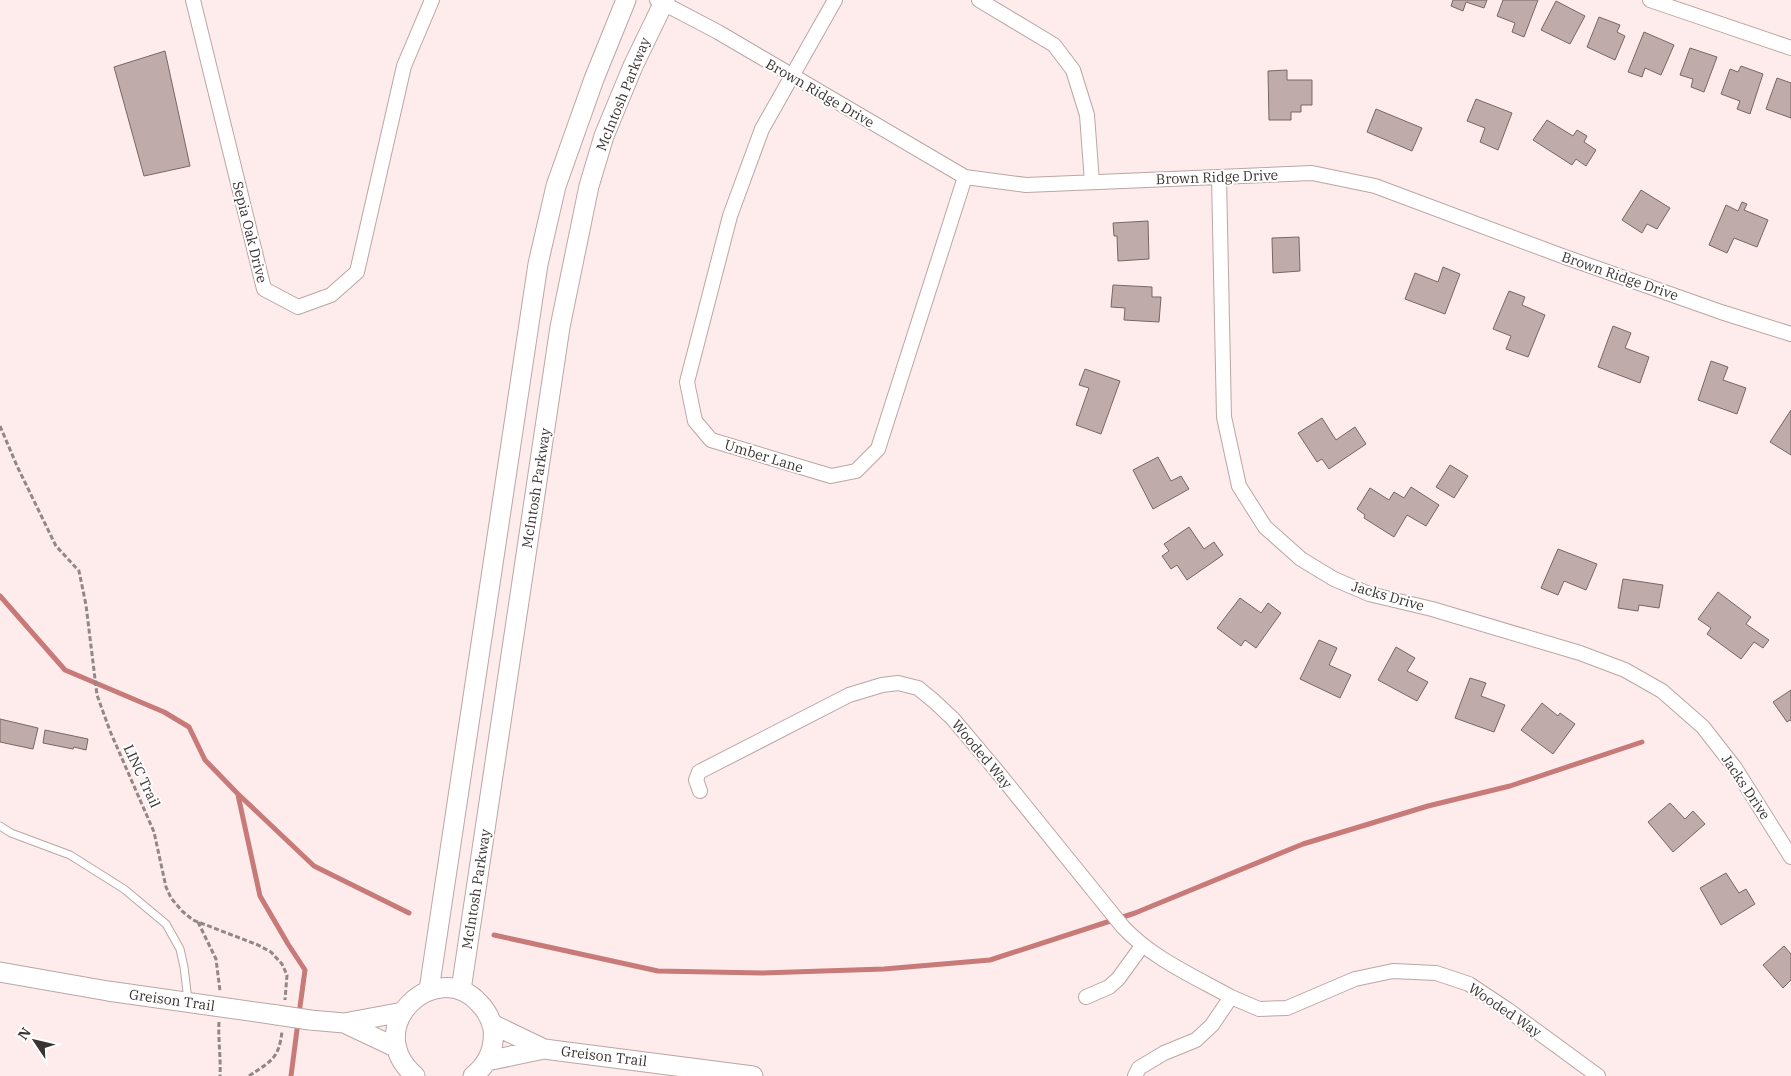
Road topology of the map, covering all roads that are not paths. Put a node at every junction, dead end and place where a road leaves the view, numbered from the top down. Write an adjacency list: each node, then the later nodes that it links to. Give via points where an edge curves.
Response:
1 (193, 0): 2 (street, Sepia Oak Drive, via 264,289 298,307 331,295 357,272 404,66)
2 (432, 0)
3 (626, 0): 20 (street, via 556,186 538,264)
4 (835, 0): 10 (street, Umber Lane)
5 (979, 0): 13 (street, via 1054,45 1072,70 1087,115)
6 (1650, 0): 8 (street)
7 (661, 1): 10 (street, Brown Ridge Drive); 21 (street, McIntosh Parkway, via 604,136 589,186 560,327)
8 (1684, 5): 9 (street)
9 (1791, 48)
10 (791, 76): 11 (street, Brown Ridge Drive); 11 (street, Umber Lane, via 762,129 730,216 687,382 695,420 711,440 831,476 856,471 878,449)
11 (964, 177): 13 (street, Brown Ridge Drive, via 1026,185)
12 (1219, 177): 13 (street, Brown Ridge Drive); 14 (street, Brown Ridge Drive, via 1312,173 1375,186 1721,312); 17 (street, Jacks Drive, via 1224,417 1239,486 1265,527 1301,559 1334,579 1369,594 1432,609 1580,653 1625,670 1662,690 1703,727 1736,768)
13 (1092, 182)
14 (1791, 334)
15 (700, 791): 18 (street, Wooded Way, via 696,780 699,772 849,695 898,683 918,688 953,719)
16 (0, 826): 24 (lane, via 70,855 124,889 166,924 180,949)
17 (1791, 857)
18 (1142, 946): 22 (street, via 1118,979 1109,987); 23 (street, Wooded Way)
19 (0, 972): 24 (street, Greison Trail)
20 (430, 990): 21 (street); 25 (street, via 410,1002)
21 (461, 990): 27 (street, via 475,998)
22 (1086, 997)
23 (1230, 997): 34 (street, via 1212,1025 1196,1040 1164,1053 1139,1068); 35 (street, Wooded Way, via 1259,1009 1287,1008 1355,979 1393,971 1436,974 1469,984)
24 (188, 1002): 26 (street, Greison Trail, bridge)
25 (403, 1012): 26 (street, Greison Trail); 28 (street, via 398,1023)
26 (344, 1023): 28 (street, Greison Trail)
27 (492, 1024): 29 (street, Greison Trail); 30 (street, via 493,1043)
28 (397, 1048): 31 (street, via 401,1060)
29 (544, 1049): 30 (street, Greison Trail); 33 (street, Greison Trail)
30 (487, 1060): 32 (street)
31 (415, 1076)
32 (473, 1076)
33 (753, 1076)
34 (1135, 1076)
35 (1598, 1076)

